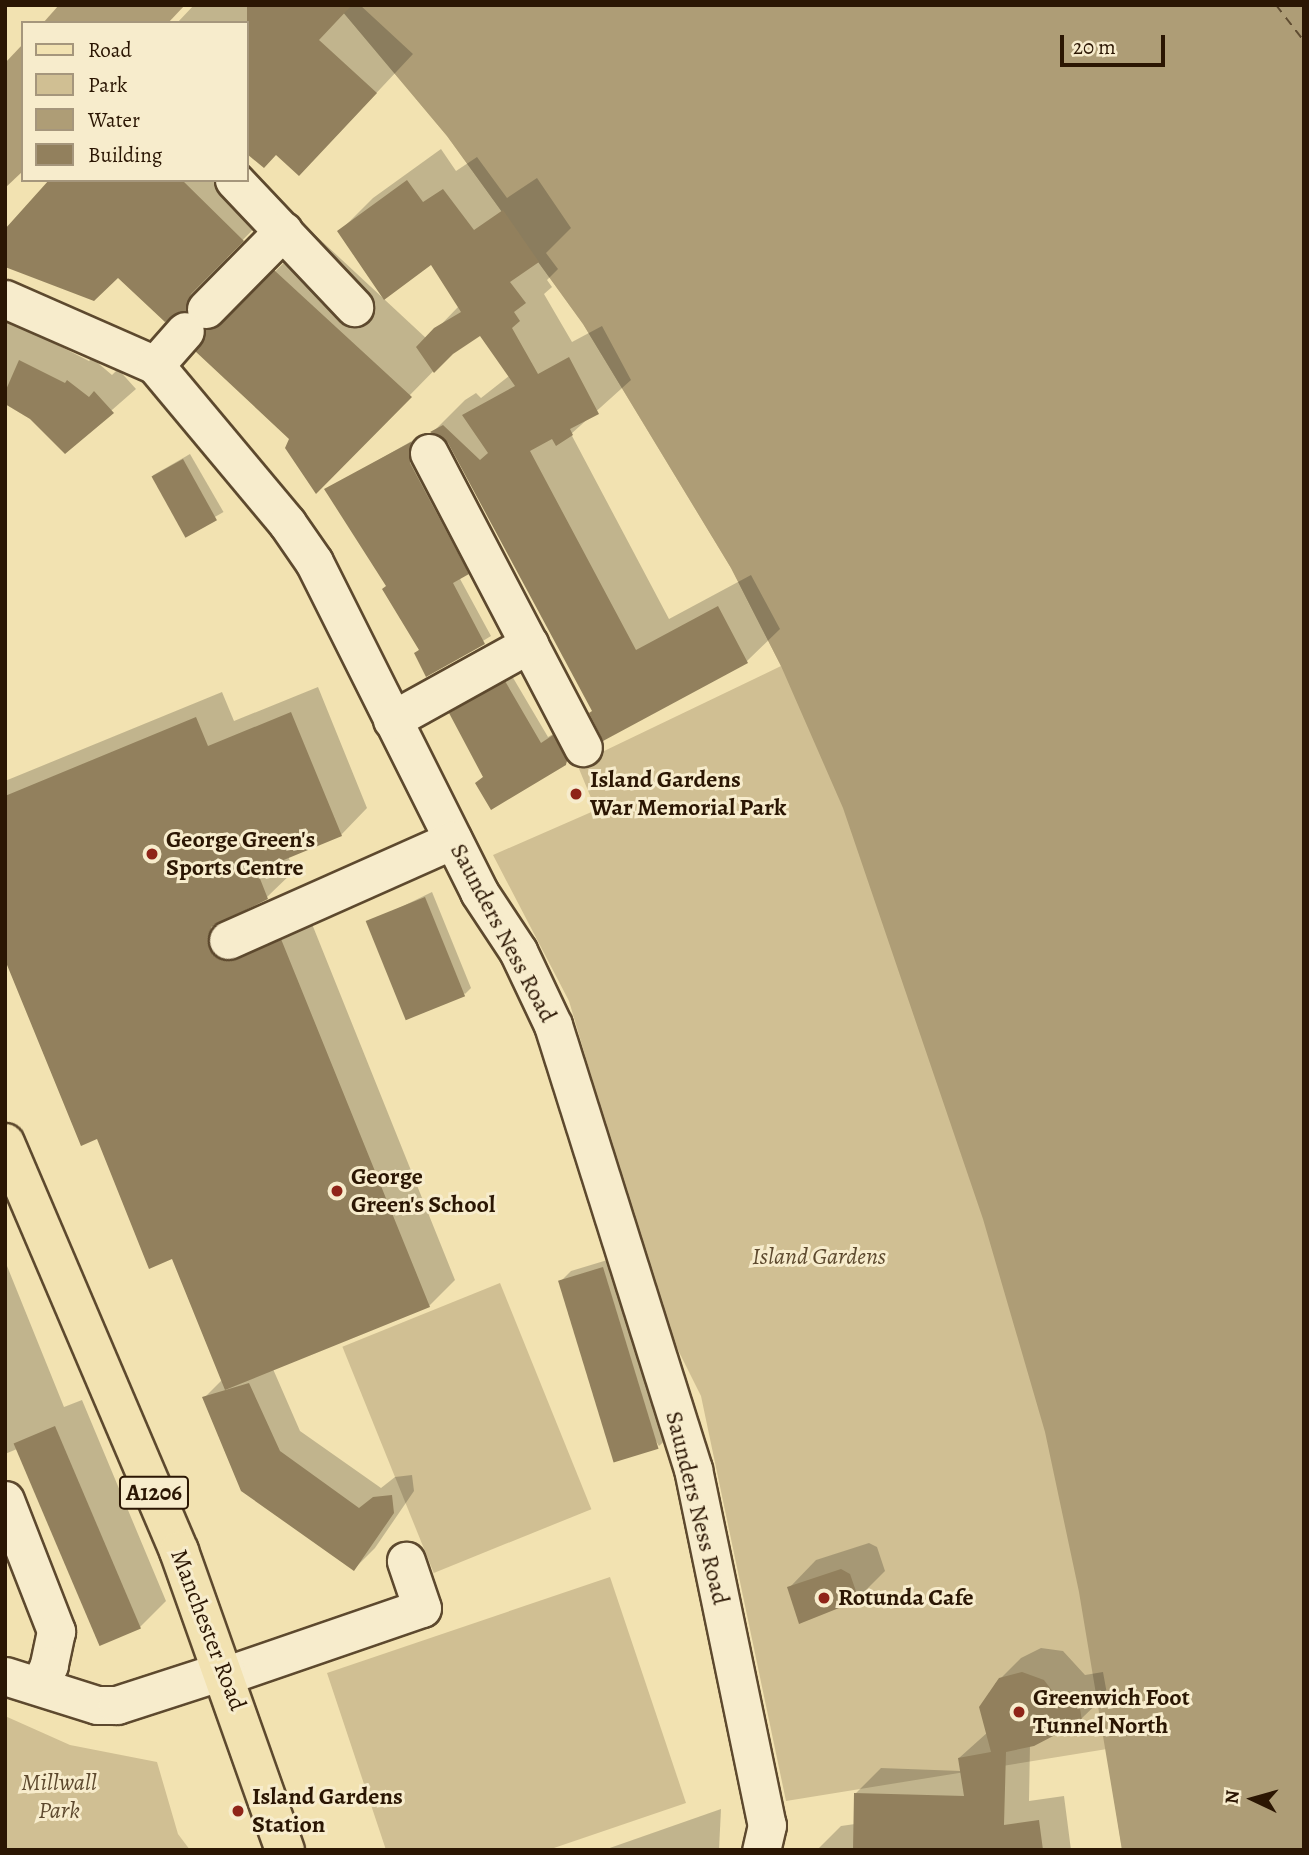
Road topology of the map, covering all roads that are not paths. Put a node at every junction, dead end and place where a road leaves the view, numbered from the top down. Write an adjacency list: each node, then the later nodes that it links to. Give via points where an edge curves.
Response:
1 (236, 182): 2 (street)
2 (283, 231): 4 (street); 5 (street)
3 (5, 299): 5 (street, Saunders Ness Road)
4 (354, 307)
5 (155, 365): 8 (street, Saunders Ness Road, via 202,417 314,562)
6 (429, 453): 7 (street)
7 (528, 644): 8 (street); 9 (street)
8 (393, 720): 10 (street, Saunders Ness Road)
9 (583, 747)
10 (453, 839): 11 (street); 19 (street, Saunders Ness Road, via 479,892 518,951 553,1025 693,1469 767,1825)
11 (228, 940)
12 (5, 1143): 16 (main road, Manchester Road / A1206, via 179,1551)
13 (5, 1500): 15 (street)
14 (406, 1561): 16 (street, via 422,1608)
15 (17, 1563): 17 (street, via 56,1631 49,1665)
16 (226, 1673): 17 (street, via 117,1705 97,1705); 18 (main road, Manchester Road / A1206)
17 (22, 1681)
18 (285, 1850)
19 (761, 1850)

